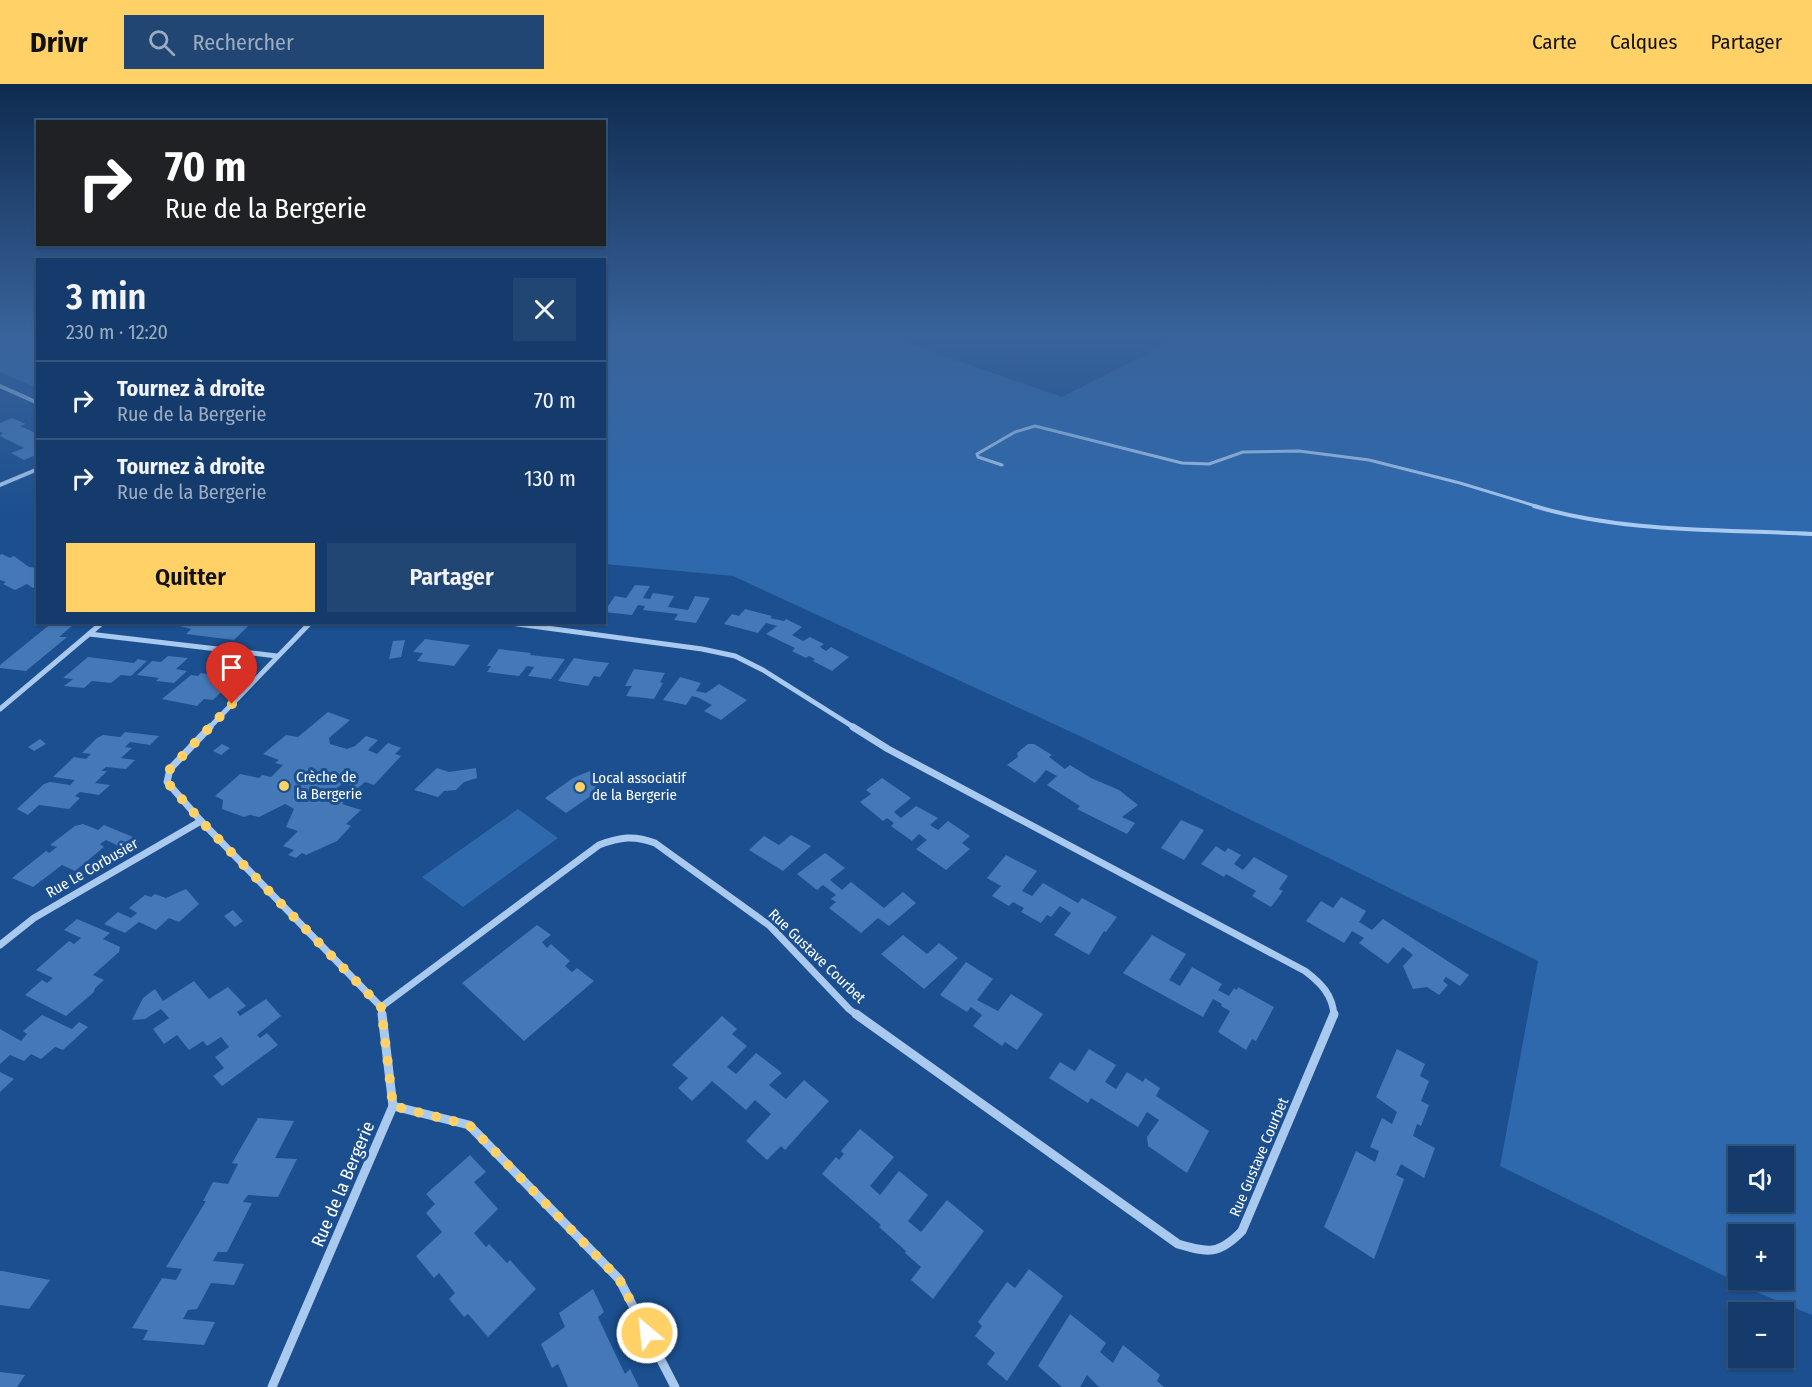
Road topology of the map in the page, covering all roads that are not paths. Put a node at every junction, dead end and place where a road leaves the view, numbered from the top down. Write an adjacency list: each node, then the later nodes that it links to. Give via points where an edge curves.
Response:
1 (22, 396): 2 (street)
2 (36, 402)
3 (1002, 465): 6 (lane, via 976,454 1015,432 1035,426 1182,463 1209,464 1243,452 1299,451 1369,460 1559,513 1618,524)
4 (36, 471): 5 (street)
5 (0, 485)
6 (1812, 534)
7 (101, 624): 10 (street)
8 (308, 624): 11 (street)
9 (517, 624): 15 (street, Rue Gustave Courbet, via 735,656 764,670 888,749 1305,971 1324,985 1333,1002 1334,1016 1242,1231 1228,1248 1208,1252 1178,1244 849,1009 770,926 655,843 640,837 621,836 598,845)
10 (89, 634): 11 (street); 12 (street)
11 (277, 657): 13 (street, via 170,769 167,782)
12 (0, 709)
13 (201, 821): 14 (street, Rue Le Corbusier, via 34,918); 15 (street)
14 (0, 945)
15 (381, 1007): 16 (street)
16 (393, 1106): 17 (street, Rue de la Bergerie); 18 (street, via 469,1125 619,1279)
17 (272, 1387)
18 (675, 1387)

